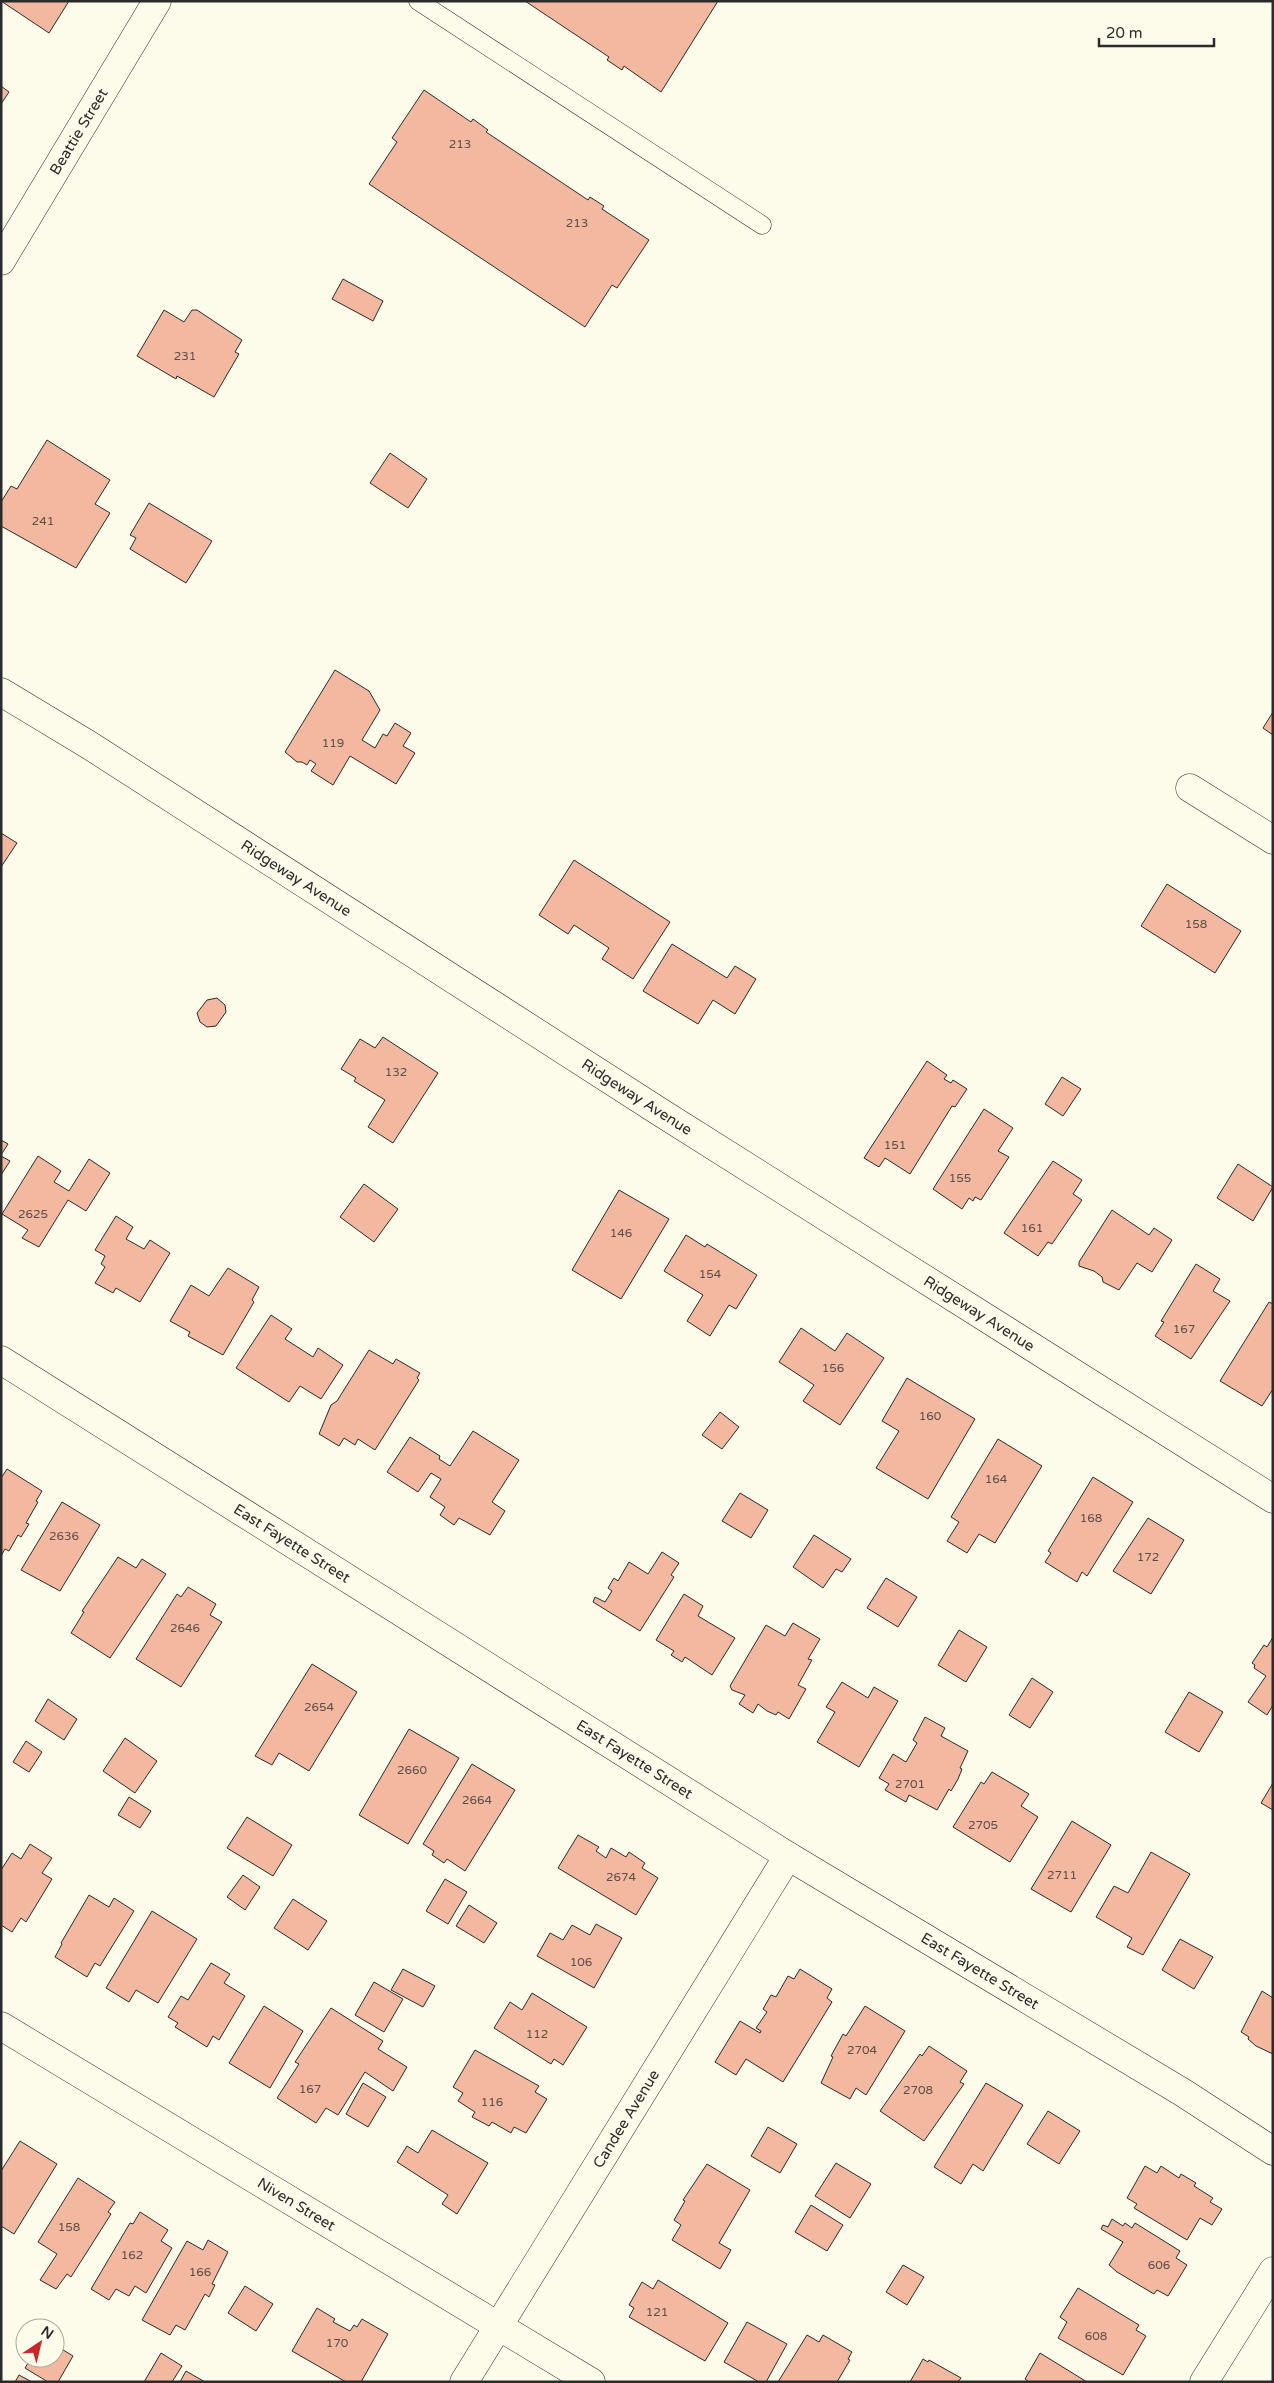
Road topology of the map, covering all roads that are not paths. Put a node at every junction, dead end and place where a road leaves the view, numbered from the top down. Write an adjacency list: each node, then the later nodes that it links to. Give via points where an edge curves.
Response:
1 (157, 1): 4 (street, Beattie Street)
2 (418, 1): 3 (lane)
3 (762, 225)
4 (1, 261)
5 (1, 692): 9 (street, Ridgeway Avenue)
6 (1190, 788): 7 (street)
7 (1273, 840)
8 (1, 1360): 10 (street, East Fayette Street)
9 (1273, 1499)
10 (788, 1856): 12 (street, East Fayette Street, via 1182,2092); 14 (street, Candee Avenue)
11 (1, 2026): 14 (street, Niven Street)
12 (1273, 2151)
13 (1273, 2271): 17 (street)
14 (498, 2325): 15 (street, Candee Avenue); 16 (street, Niven Street)
15 (464, 2382)
16 (591, 2382)
17 (1204, 2382)

